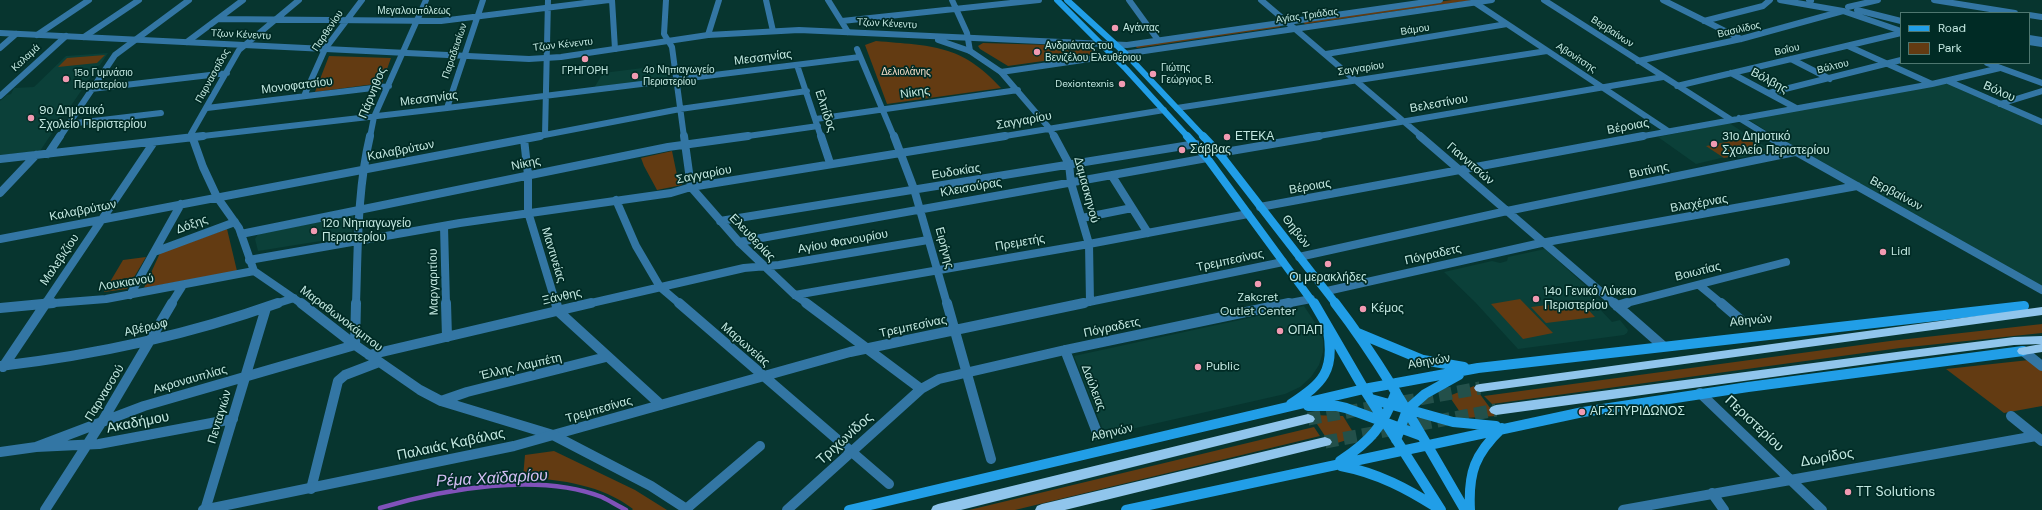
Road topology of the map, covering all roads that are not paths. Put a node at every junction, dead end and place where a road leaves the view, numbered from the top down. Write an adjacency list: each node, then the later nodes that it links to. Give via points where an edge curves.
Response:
1 (89, 0): 55 (street)
2 (139, 0): 59 (street)
3 (189, 0): 62 (street)
4 (243, 0): 39 (street)
5 (299, 0): 40 (street, Παρνασσίδος)
6 (362, 0): 41 (street, Παρθενίου)
7 (426, 0): 42 (street, Πάρνηθος)
8 (483, 0): 37 (street, Παραδεισίων)
9 (548, 0): 32 (street)
10 (611, 0): 32 (street, Μεγαλουπόλεως); 77 (street)
11 (666, 0): 66 (street, via 664,34)
12 (719, 0): 56 (street)
13 (766, 0): 49 (street)
14 (828, 0): 43 (street)
15 (952, 0): 33 (street)
16 (1040, 0): 33 (street)
17 (1057, 0): 69 (main road)
18 (1067, 0): 73 (main road, Θηβών)
19 (1130, 0): 63 (street)
20 (1260, 0): 46 (street, Γιαννιτσών)
21 (1438, 0): 46 (street, Αγίας Τριάδας)
22 (1492, 0): 31 (street, Αγίας Τριάδας)
23 (1544, 0): 90 (street, Βερβαίνων)
24 (1664, 0): 44 (street)
25 (1770, 0): 44 (street, via 1763,6)
26 (1780, 0): 34 (street)
27 (1804, 0): 30 (street)
28 (1878, 0): 34 (street, Βασιλίδος)
29 (1934, 0): 35 (street)
30 (1810, 1): 34 (street)
31 (1474, 2): 47 (street, Αβονίτσης); 48 (street, Αγίας Τριάδας)
32 (547, 8): 37 (street, Μεγαλουπόλεως); 87 (street)
33 (956, 9): 43 (street); 60 (street)
34 (1845, 9): 45 (street); 51 (street); 64 (street, Βασιλίδος)
35 (2009, 12)
36 (2030, 15): 38 (street)
37 (477, 17): 42 (street, Μεγαλουπόλεως); 85 (street, Παραδεισίων)
38 (2042, 17)
39 (218, 19): 40 (street, Μεγαλουπόλεως); 67 (street)
40 (275, 20): 41 (street, Μεγαλουπόλεως); 72 (street, Παρνασσίδος)
41 (346, 20): 42 (street, Μεγαλουπόλεως); 76 (street, Παρθενίου)
42 (417, 21): 81 (street, Πάρνηθος)
43 (842, 21): 50 (street)
44 (1704, 21): 64 (street)
45 (1900, 21)
46 (1288, 22): 48 (street, Γιαννιτσών); 63 (street, Αγίας Τριάδας)
47 (1507, 24): 80 (street, Αβονίτσης); 83 (street, Βάμου)
48 (1296, 28): 82 (street, Αγίας Τριάδας); 83 (street, Γιαννιτσών)
49 (773, 32): 50 (street, Τζων Κένεντυ); 56 (street, Τζων Κένεντυ)
50 (848, 32): 58 (street, Τζων Κένεντυ)
51 (1900, 32)
52 (1900, 32): 74 (street, Βοΐου)
53 (0, 33): 54 (street, Τζων Κένεντυ)
54 (16, 34): 55 (street, Τζων Κένεντυ); 75 (street)
55 (37, 35): 57 (street, Τζων Κένεντυ)
56 (708, 35): 66 (street, Τζων Κένεντυ)
57 (66, 36): 59 (street, Τζων Κένεντυ); 116 (street, Καλαμά)
58 (918, 36): 60 (street, Τζων Κένεντυ); 79 (street, Δαμασκηνού)
59 (84, 37): 62 (street, Τζων Κένεντυ)
60 (969, 38): 69 (street, Τζων Κένεντυ); 79 (street)
61 (2030, 38): 65 (street)
62 (135, 40): 67 (street, Τζων Κένεντυ); 110 (street, via 116,55)
63 (1158, 40): 70 (street, Αγίας Τριάδας)
64 (1741, 40): 90 (street, Βασιλίδος)
65 (2042, 40)
66 (667, 41): 77 (street, Τζων Κένεντυ); 101 (street, via 672,47)
67 (187, 42): 72 (street, Τζων Κένεντυ)
68 (2030, 42): 71 (street)
69 (1102, 44): 73 (street, Τζων Κένεντυ); 84 (main road)
70 (1127, 44): 73 (street, Τζων Κένεντυ)
71 (2042, 44)
72 (244, 45): 76 (street, Τζων Κένεντυ); 96 (street, Παρνασσίδος)
73 (1116, 45): 82 (main road, Θηβών)
74 (1848, 46): 88 (street, Βοΐου); 91 (street)
75 (0, 48)
76 (325, 49): 81 (street, Τζων Κένεντυ); 117 (street, Παρθενίου)
77 (615, 49): 87 (street, Τζων Κένεντυ)
78 (858, 49): 86 (street, Ειρήνης)
79 (970, 51): 95 (street, Δαμασκηνού)
80 (1547, 51): 102 (street, Σαγγαρίου); 109 (street, Αβονίτσης)
81 (402, 52): 85 (street, Τζων Κένεντυ); 107 (street, Πάρνηθος)
82 (1125, 53): 84 (street); 123 (main road, Θηβών)
83 (1326, 54): 102 (street, Γιαννιτσών)
84 (1113, 55): 95 (street); 127 (main road)
85 (464, 56): 87 (street, Τζων Κένεντυ); 122 (street, Παραδεισίων)
86 (860, 57): 93 (street, Μεσσηνίας); 126 (street, Ειρήνης)
87 (547, 58): 118 (street)
88 (1791, 59): 97 (street, Βοΐου); 100 (street)
89 (1900, 60): 91 (street, Βάλτου)
90 (1638, 61): 98 (street, Βερβαίνων)
91 (1886, 64): 100 (street, Βάλτου); 106 (street)
92 (1990, 64): 94 (street)
93 (797, 65): 101 (street, Μεσσηνίας); 112 (street, Ελπίδος)
94 (2000, 68): 103 (street, Βέροιας); 104 (street)
95 (1001, 72): 111 (street, Δαμασκηνού)
96 (227, 73): 110 (street); 121 (street, Παρνασσίδος)
97 (1731, 73): 108 (street, Βοΐου); 114 (street, Βόλβης)
98 (1663, 77): 108 (street, Βερβαίνων); 109 (street, Βελεστίνου)
99 (2042, 78): 104 (street)
100 (1830, 79): 114 (street, Βάλτου)
101 (676, 80): 118 (street, Μεσσηνίας); 125 (street)
102 (1356, 80): 123 (street, Σαγγαρίου); 133 (street, Γιαννιτσών)
103 (1948, 81): 106 (street, Βέροιας); 120 (street, Βόλου)
104 (2035, 81): 105 (street)
105 (2042, 83)
106 (1932, 84): 124 (street, Βέροιας)
107 (389, 86): 117 (street, Μονοφατσίου); 129 (street, Πάρνηθος)
108 (1677, 86): 131 (street, Βερβαίνων)
109 (1602, 87): 133 (street, Βελεστίνου); 137 (street, Αβονίτσης)
110 (91, 89): 135 (street)
111 (1018, 90): 126 (street, Νίκης); 136 (street, Δαμασκηνού)
112 (807, 91): 125 (street, Καλαβρύτων); 132 (street, Ελπίδος)
113 (2042, 91): 115 (street)
114 (1769, 93): 124 (street, Βόλβης)
115 (2032, 94): 119 (street); 120 (street)
116 (0, 96)
117 (304, 96): 121 (street, Μονοφατσίου)
118 (546, 96): 122 (street, Μεσσηνίας); 138 (street)
119 (2042, 99)
120 (2000, 104): 134 (street, Βόλου)
121 (207, 108): 139 (street, Παρνασσίδος, via 190,134)
122 (447, 108): 129 (street, Μεσσηνίας)
123 (1177, 108): 146 (main road, Θηβών)
124 (1796, 108): 130 (street, Βέροιας)
125 (680, 109): 138 (street, Καλαβρύτων); 143 (street)
126 (881, 109): 132 (street, Νίκης); 144 (street, Ειρήνης)
127 (1164, 110): 136 (street, Σαγγαρίου); 142 (main road)
128 (161, 113): 135 (street)
129 (374, 117): 139 (street, Μεσσηνίας); 153 (street, Πάρνηθος)
130 (1739, 118): 131 (street, Βέροιας); 145 (street, Βερβαίνων)
131 (1730, 119): 137 (street, Βέροιας)
132 (817, 122): 143 (street, Νίκης); 151 (street, Ελπίδος)
133 (1404, 122): 146 (street, Βελεστίνου); 154 (street, Γιαννιτσών)
134 (2042, 122)
135 (68, 124): 147 (street)
136 (1050, 128): 144 (street, Σαγγαρίου); 152 (street, Δαμασκηνού)
137 (1668, 131): 154 (street, Βέροιας)
138 (545, 135): 140 (street, Καλαβρύτων)
139 (192, 138): 141 (street, Μεσσηνίας); 162 (street)
140 (524, 139): 153 (street, Καλαβρύτων); 155 (street, Μαντινείας)
141 (154, 142): 147 (street, Μεσσηνίας); 172 (street, Μαλεβιζίου)
142 (1196, 144): 149 (main road); 152 (street, Ευδοκίας)
143 (684, 145): 155 (street, Νίκης); 159 (street)
144 (901, 152): 151 (street, Σαγγαρίου); 160 (street, Ειρήνης)
145 (1795, 152): 158 (street, Βερβαίνων); 169 (street, Βυτίνης)
146 (1219, 153): 165 (main road, Θηβών)
147 (48, 154): 148 (street, Μεσσηνίας)
148 (36, 155): 150 (street, Μεσσηνίας); 161 (street)
149 (1207, 158): 156 (street, Κλεισούρας); 171 (main road)
150 (0, 159)
151 (830, 163): 159 (street, Σαγγαρίου)
152 (1069, 164): 157 (street, Δαμασκηνού); 160 (street, Ευδοκίας)
153 (363, 169): 162 (street, Καλαβρύτων); 168 (street, Πάρνηθος)
154 (1461, 171): 165 (street, Βέροιας); 169 (street, Γιαννιτσών)
155 (528, 175): 168 (street, Νίκης); 170 (street, Μαντινείας)
156 (1112, 176): 157 (street, Κλεισούρας); 166 (street)
157 (1071, 184): 167 (street, Κλεισούρας); 173 (street, Δαμασκηνού)
158 (1857, 186): 183 (street, Βλαχέρνας); 196 (street, Βερβαίνων)
159 (691, 188): 163 (street, Σαγγαρίου); 174 (street, Ελευθερίας)
160 (914, 189): 167 (street, Ειρήνης); 174 (street, Ευδοκίας)
161 (0, 193)
162 (218, 197): 164 (street, Καλαβρύτων); 175 (street)
163 (616, 200): 170 (street, Σαγγαρίου); 195 (street, Μαρωνείας, via 636,246)
164 (181, 204): 172 (street, Καλαβρύτων); 185 (street)
165 (1260, 207): 186 (main road, Θηβών)
166 (1132, 208): 173 (street); 177 (street)
167 (920, 209): 181 (street, Ειρήνης); 182 (street, Κλεισούρας)
168 (359, 210): 178 (street, Νίκης); 180 (street, Πάρνηθος)
169 (1507, 211): 183 (street, Γιαννιτσών); 186 (street)
170 (528, 212): 176 (street, Σαγγαρίου); 209 (street, Μαντινείας)
171 (1248, 214): 177 (street, Πρεμετής); 188 (main road)
172 (102, 218): 179 (street, Καλαβρύτων); 203 (street, Μαλεβιζίου)
173 (1082, 218): 184 (street, Δαμασκηνού)
174 (720, 221): 182 (street, Ελευθερίας)
175 (236, 222): 178 (street); 185 (street, Δόξης)
176 (444, 226): 180 (street, Σαγγαρίου); 215 (street, Μαργαριτίου)
177 (1148, 233): 184 (street, Πρεμετής)
178 (241, 234): 187 (street)
179 (0, 239)
180 (359, 239): 187 (street, Σαγγαρίου); 218 (street, Πάρνηθος)
181 (928, 240): 190 (street, Αγίου Φανουρίου); 191 (street, Ειρήνης)
182 (738, 242): 190 (street, Ελευθερίας)
183 (1544, 243): 197 (street, Πόγραδετς); 204 (street, Γιαννιτσών)
184 (1089, 244): 191 (street, Πρεμετής); 202 (street, Δαμασκηνού)
185 (157, 251): 198 (street)
186 (1299, 257): 197 (main road, Θηβών)
187 (249, 260): 192 (street)
188 (1283, 262): 201 (main road); 202 (street, Τρεμπεσίνας)
189 (1786, 262): 194 (street, Βοιωτίας)
190 (762, 266): 195 (street, Ξάνθης); 199 (street, Ελευθερίας)
191 (936, 270): 199 (street, Πρεμετής); 213 (street, Ειρήνης)
192 (254, 271): 193 (street, Λουκιανού); 200 (street, Μαραθωνοκάμπου)
193 (183, 285): 198 (street, Λουκιανού); 216 (street, Παρνασσού)
194 (1699, 285): 204 (street, Βοιωτίας); 211 (street)
195 (660, 287): 209 (street, Ξάνθης); 232 (street, Μαρωνείας)
196 (2042, 290)
197 (1326, 291): 214 (main road, Θηβών)
198 (130, 295): 203 (street, Λουκιανού)
199 (795, 295): 221 (street, Ελευθερίας)
200 (294, 298): 208 (street, Αβέρωφ); 218 (street, Μαραθωνοκάμπου)
201 (1311, 299): 212 (main road); 222 (street, Πόγραδετς)
202 (1090, 302): 213 (street, Τρεμπεσίνας)
203 (44, 304): 207 (street, Λουκιανού); 228 (street, Μαλεβιζίου)
204 (1617, 306): 219 (street, Γιαννιτσών)
205 (2024, 306): 206 (highway); 219 (main road, Αθηνών)
206 (2042, 306)
207 (0, 308)
208 (266, 308): 216 (street, Αβέρωφ); 231 (street, Πενταγιών)
209 (558, 311): 215 (street, Ξάνθης); 225 (street, Μαντινείας)
210 (2042, 311): 235 (highway)
211 (1742, 321)
212 (1327, 326): 233 (main road); 242 (main road, via 1332,352 1326,373 1306,394)
213 (955, 330): 221 (street, Τρεμπεσίνας); 230 (street, Ειρήνης)
214 (1358, 333): 229 (main road, via 1424,362); 234 (main road, Θηβών)
215 (447, 337): 224 (street, Ξάνθης)
216 (151, 340): 228 (street, Αβέρωφ); 248 (street, Παρνασσού)
217 (2042, 340): 244 (highway, via 2014,341 1904,355)
218 (355, 345): 224 (street, Μαραθωνοκάμπου); 231 (street, Ακροναυπλίας)
219 (1663, 346): 229 (main road, Αθηνών)
220 (2042, 348): 223 (highway)
221 (866, 349): 232 (street, Τρεμπεσίνας); 236 (street, Ελευθερίας)
222 (1065, 350): 230 (street, Πόγραδετς); 252 (street, Δαύλειας)
223 (2023, 351): 227 (street); 237 (main road)
224 (369, 355): 226 (street, Μαραθωνοκάμπου)
225 (606, 357): 239 (street, Έλλης Λαμπέτη); 240 (street, Μαντινείας)
226 (379, 362): 239 (street, Μαραθωνοκάμπου); 269 (street, via 345,375 338,381)
227 (2042, 366)
228 (2, 368)
229 (1478, 368): 234 (main road, Αθηνών); 243 (main road, via 1443,382)
230 (967, 372): 236 (street, Πόγραδετς, via 939,379); 265 (street, Ειρήνης)
231 (245, 376): 246 (street, Πενταγιών); 248 (street, Ακροναυπλίας)
232 (764, 377): 240 (street, Τρεμπεσίνας); 264 (street, Μαρωνείας)
233 (1364, 388): 234 (main road, Αθηνών); 238 (main road); 242 (main road, Αθηνών)
234 (1394, 388): 241 (main road); 243 (main road, Θηβών)
235 (1480, 388)
236 (921, 389): 264 (street, Τριχωνίδος)
237 (1700, 393): 251 (main road); 267 (street, Περιστερίου)
238 (1371, 399): 241 (main road); 249 (main road)
239 (441, 401): 253 (street, Μαραθωνοκάμπου)
240 (660, 405): 253 (street, Τρεμπεσίνας)
241 (1392, 405): 243 (main road); 249 (main road)
242 (1286, 408): 249 (main road, via 1337,406); 275 (main road, Αθηνών)
243 (1407, 410): 250 (main road); 251 (main road, via 1453,422); 254 (main road, Θηβών)
244 (1496, 410)
245 (2011, 416): 255 (street)
246 (233, 419): 258 (street, Ακαδήμου); 273 (street, Πενταγιών)
247 (1308, 419): 276 (highway)
248 (103, 420): 258 (street, Παρνασσού); 261 (street, Ακροναυπλίας)
249 (1385, 422): 250 (main road); 256 (main road); 266 (main road, via 1364,444)
250 (1402, 427): 254 (main road); 256 (main road)
251 (1504, 427): 260 (main road); 281 (main road, via 1481,449 1470,474)
252 (1098, 435)
253 (553, 436): 269 (street, Παλαιάς Καβάλας); 271 (street, via 645,483)
254 (1422, 436): 260 (main road, Θηβών)
255 (2039, 438): 267 (street, Δωρίδος)
256 (1396, 440): 262 (main road)
257 (1325, 442): 277 (highway)
258 (88, 445): 261 (street, Ακαδήμου); 272 (street, Παρνασσού)
259 (760, 446): 271 (street)
260 (1428, 446): 262 (main road); 280 (main road, Θηβών)
261 (36, 447): 263 (street, Ακαδήμου)
262 (1403, 451): 266 (main road); 279 (main road)
263 (0, 452)
264 (852, 452): 268 (street, Μαρωνείας); 274 (street, Τριχωνίδος)
265 (991, 459)
266 (1334, 465): 278 (main road); 279 (main road, via 1358,468 1384,477)
267 (1791, 478): 270 (street, Δωρίδος); 284 (street, Περιστερίου)
268 (890, 484)
269 (311, 489): 273 (street, Παλαιάς Καβάλας)
270 (1712, 493): 282 (street, Δωρίδος); 283 (street)
271 (687, 509)
272 (45, 510)
273 (204, 510)
274 (787, 510)
275 (849, 510)
276 (938, 510)
277 (1042, 510)
278 (1126, 510)
279 (1441, 510)
280 (1466, 510)
281 (1470, 510)
282 (1626, 510)
283 (1724, 510)
284 (1822, 510)

